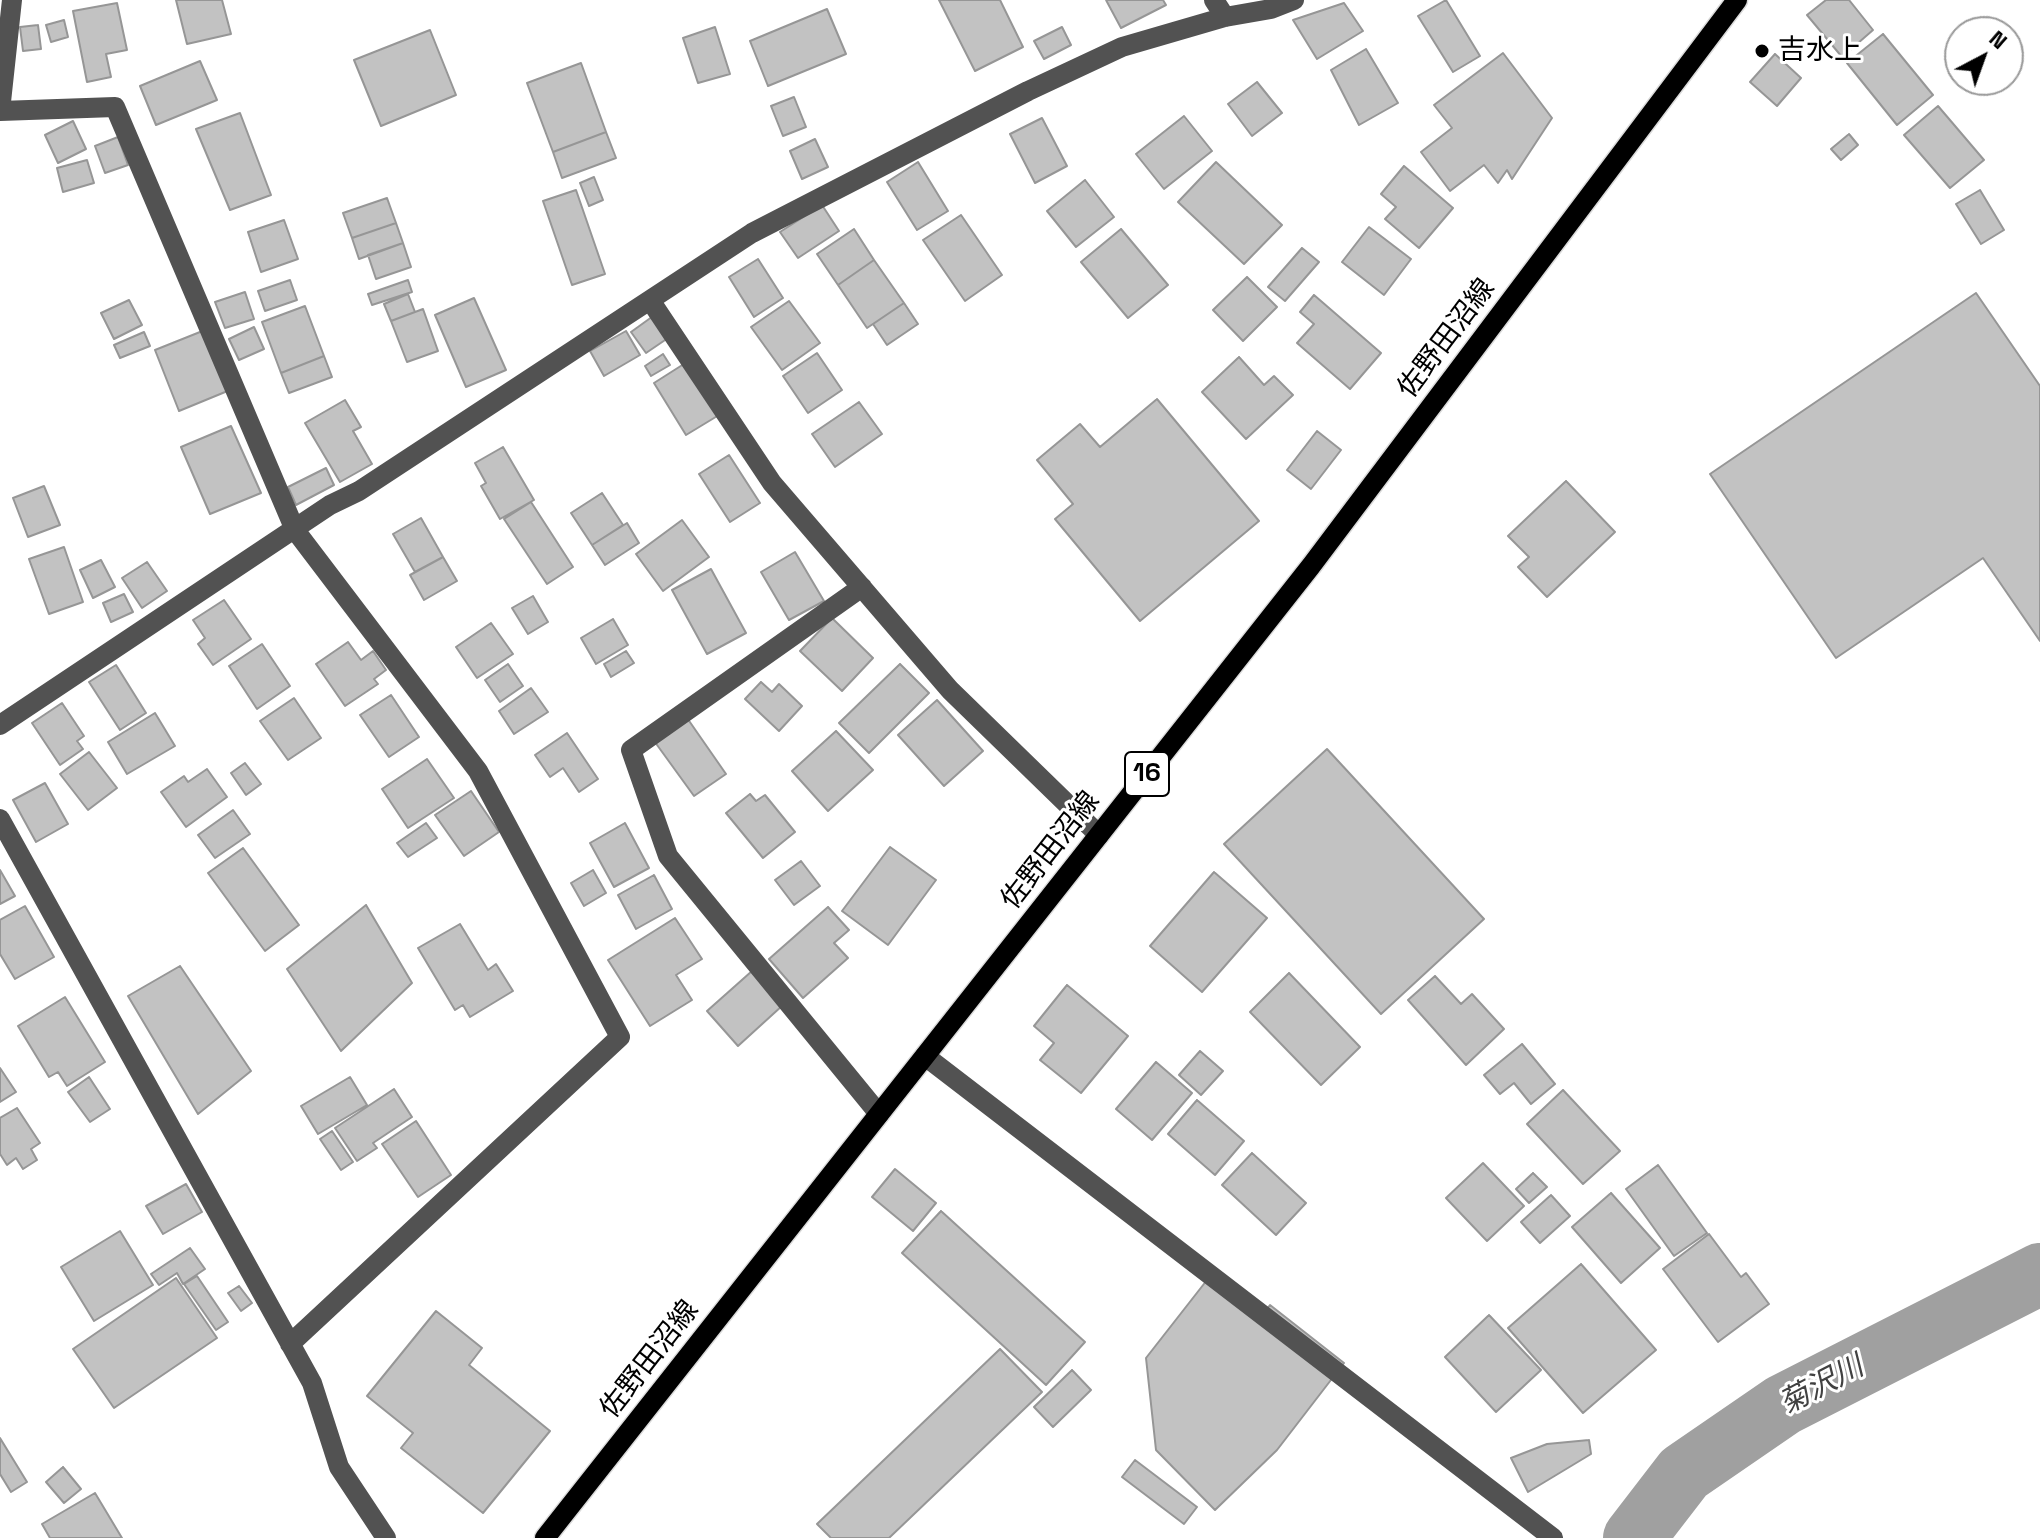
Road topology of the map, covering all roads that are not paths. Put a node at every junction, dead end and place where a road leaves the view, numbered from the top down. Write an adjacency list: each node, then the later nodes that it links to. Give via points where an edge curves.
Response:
1 (12, 0): 5 (street)
2 (1294, 0): 4 (street, via 1271,9)
3 (1737, 0): 11 (main road, 佐野田沼線 / 16, via 1311,566)
4 (1219, 9): 6 (street, via 1028,91 752,233)
5 (0, 111): 7 (street, via 115,107)
6 (650, 300): 7 (street); 8 (street, via 772,483)
7 (295, 530): 9 (street); 14 (street, via 478,771 620,1037)
8 (862, 587): 11 (street, via 950,690); 13 (street, via 631,750 668,856)
9 (0, 725)
10 (0, 819): 14 (street)
11 (1099, 835): 12 (main road, 佐野田沼線 / 16)
12 (925, 1056): 13 (main road, 佐野田沼線 / 16); 17 (street)
13 (879, 1114): 16 (main road, 佐野田沼線 / 16)
14 (290, 1344): 15 (street, via 312,1383 339,1467)
15 (386, 1538)
16 (545, 1538)
17 (1553, 1538)

